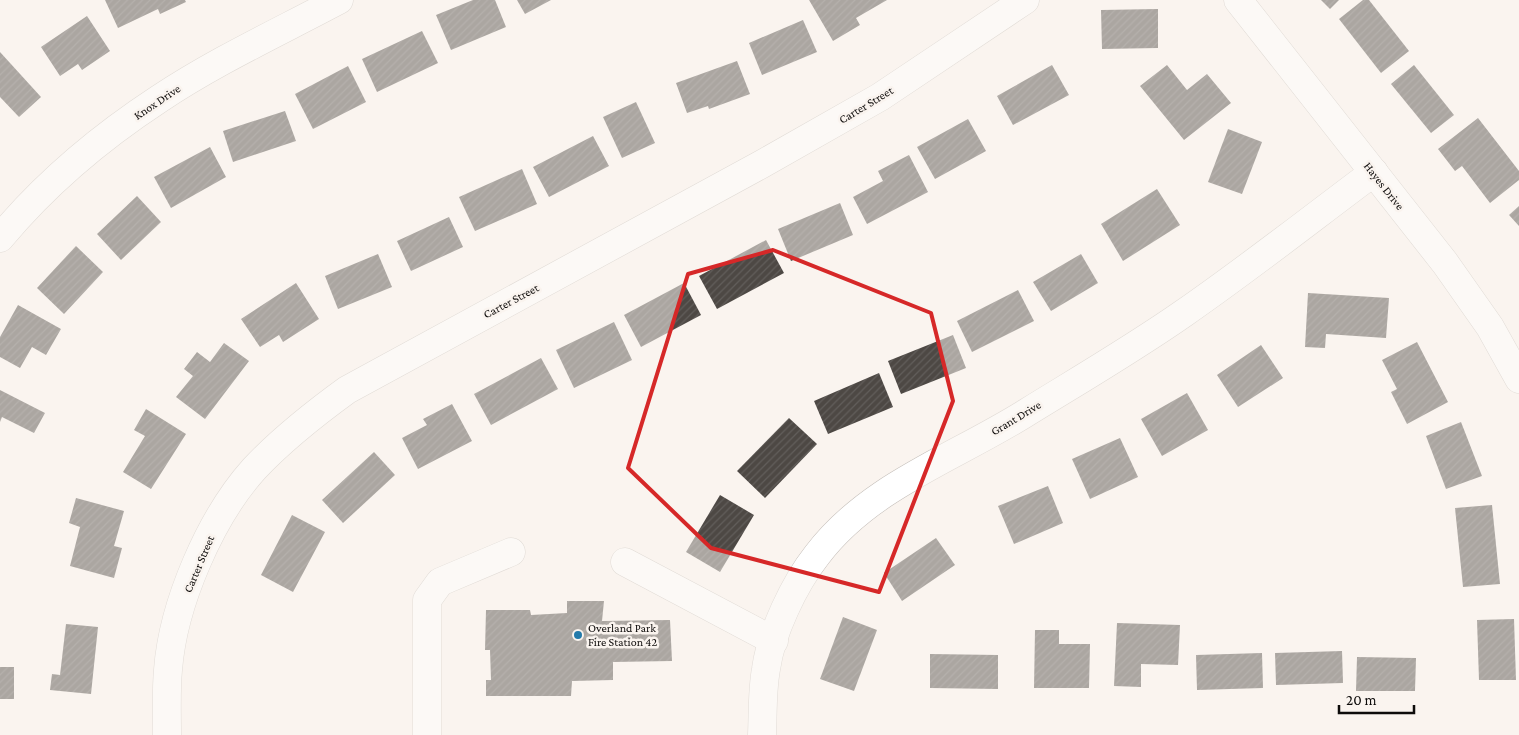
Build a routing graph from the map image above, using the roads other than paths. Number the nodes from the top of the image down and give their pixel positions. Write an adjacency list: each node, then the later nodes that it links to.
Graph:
1 (339, 0): 5 (street, Knox Drive)
2 (1025, 0): 10 (street, Carter Street)
3 (1238, 0): 4 (street, Hayes Drive)
4 (1374, 172): 6 (street, Hayes Drive); 9 (street, Grant Drive)
5 (0, 238)
6 (1519, 379)
7 (511, 552): 11 (street)
8 (625, 562): 9 (street)
9 (774, 641): 12 (street, Grant Drive)
10 (167, 735)
11 (427, 735)
12 (762, 735)

